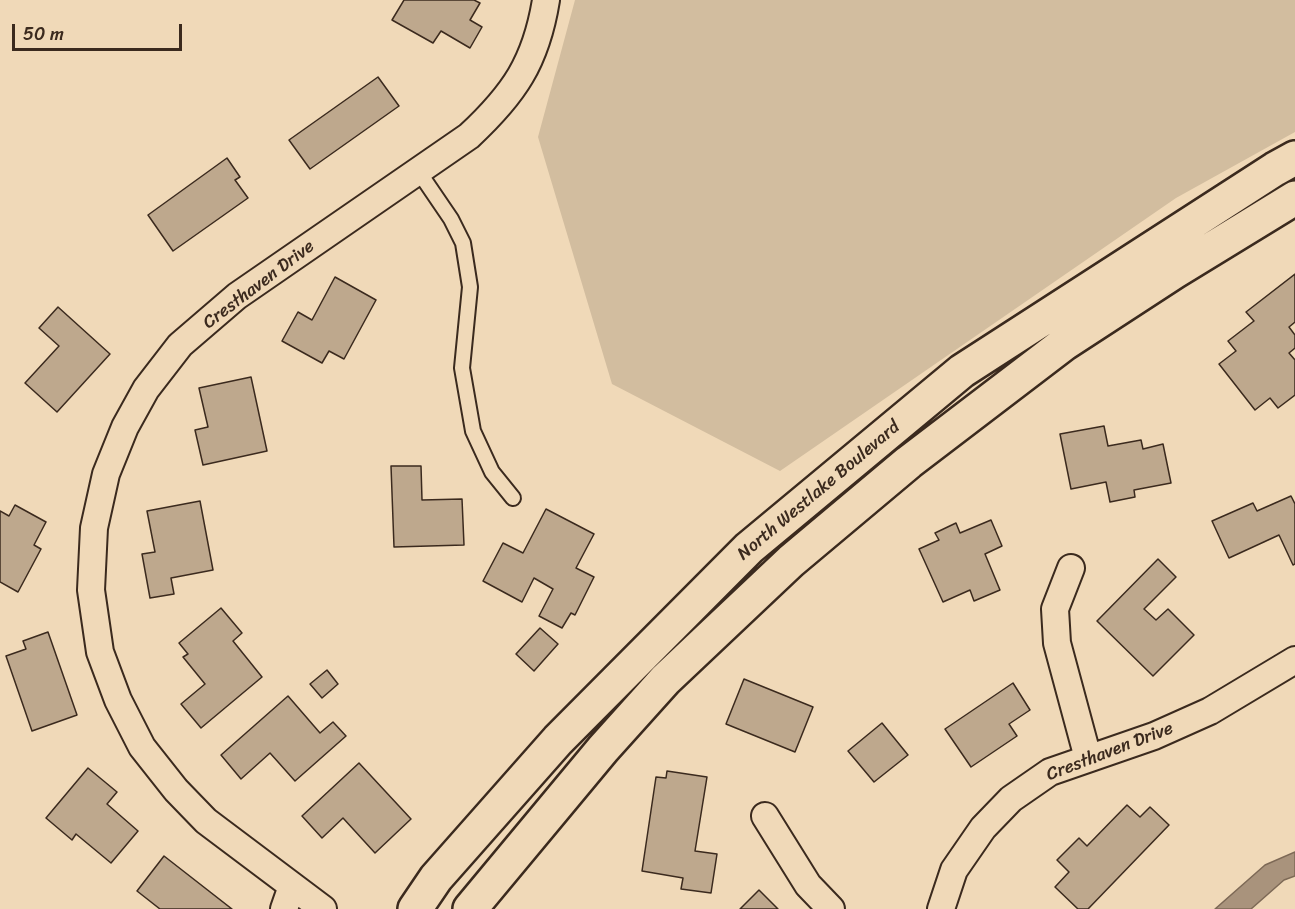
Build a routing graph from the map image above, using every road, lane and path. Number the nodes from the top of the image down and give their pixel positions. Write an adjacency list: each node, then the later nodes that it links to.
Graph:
1 (546, 0): 3 (street, Cresthaven Drive)
2 (1295, 158): 12 (main road, North Westlake Boulevard)
3 (419, 172): 5 (lane); 10 (street, Cresthaven Drive)
4 (1295, 198): 13 (main road, North Westlake Boulevard)
5 (513, 498)
6 (1071, 568): 8 (street)
7 (1295, 660): 8 (street, Cresthaven Drive)
8 (1088, 758): 15 (street, Cresthaven Drive)
9 (765, 816): 14 (street)
10 (288, 897): 11 (street, Cresthaven Drive)
11 (323, 909)
12 (415, 909)
13 (470, 909)
14 (831, 909)
15 (941, 909)

